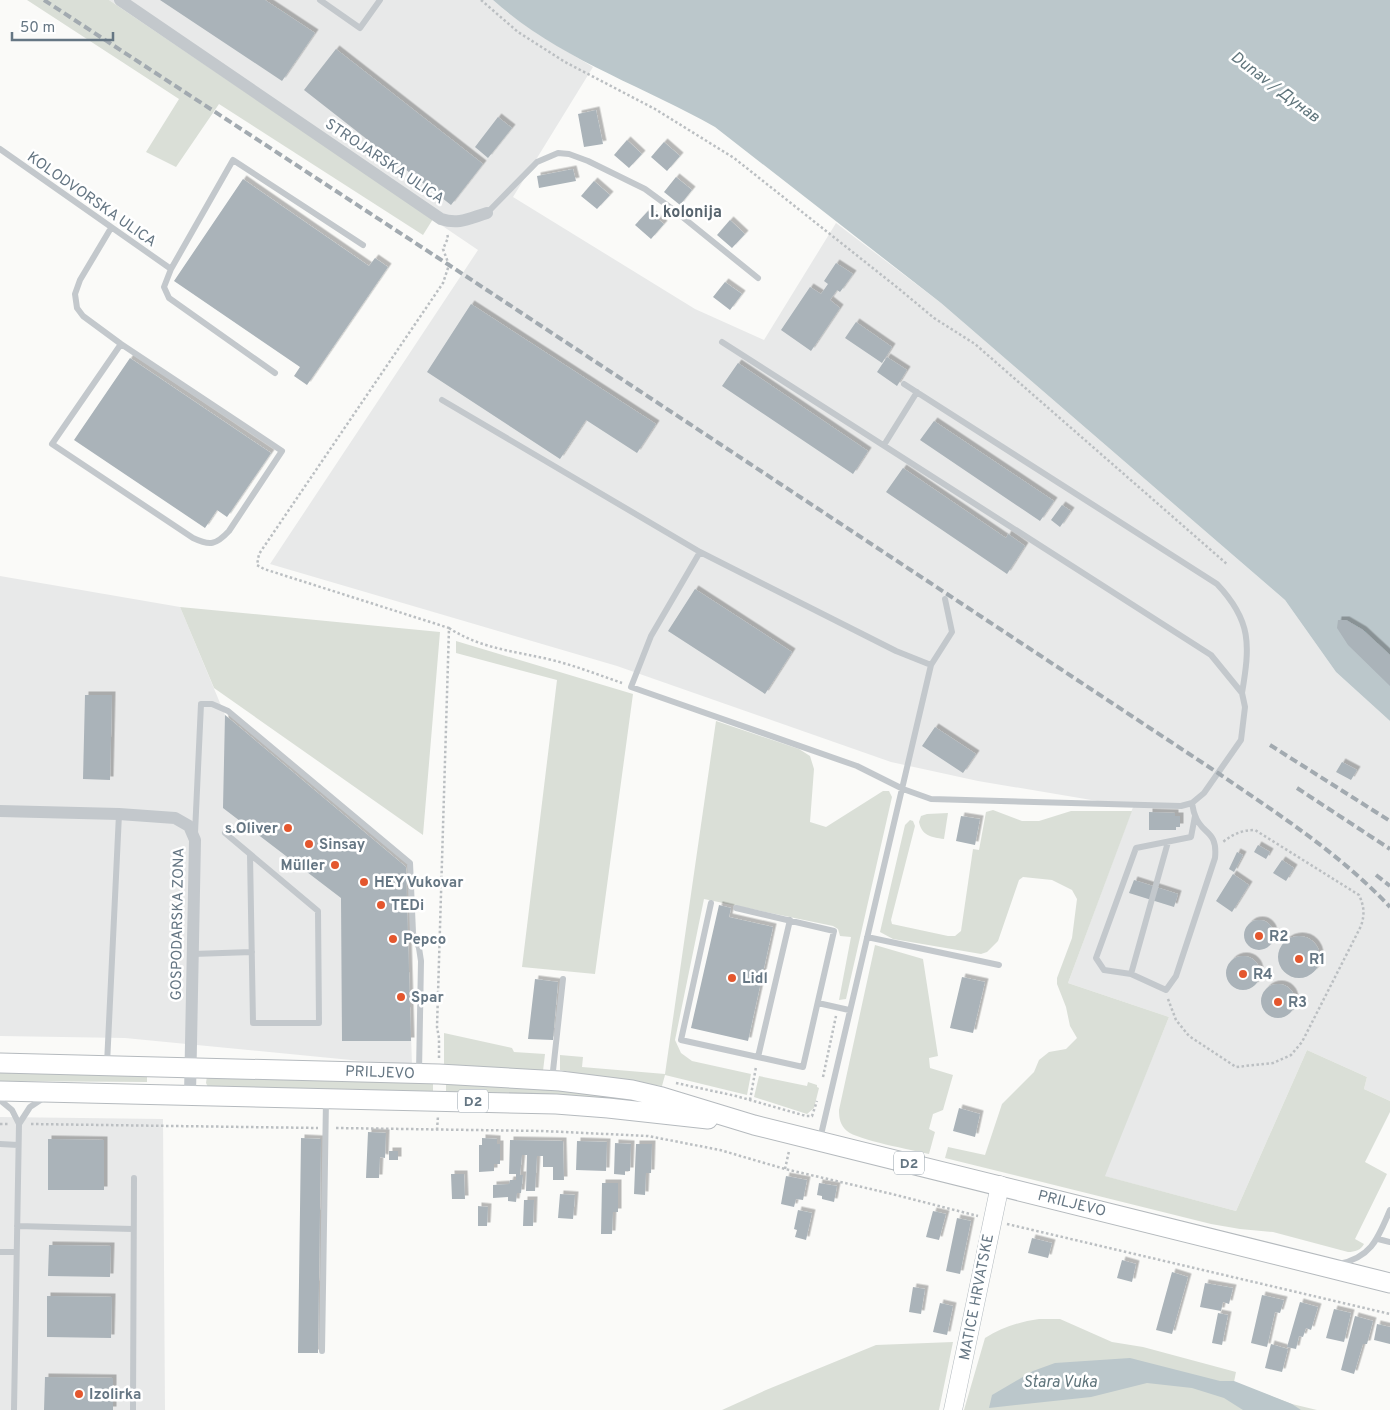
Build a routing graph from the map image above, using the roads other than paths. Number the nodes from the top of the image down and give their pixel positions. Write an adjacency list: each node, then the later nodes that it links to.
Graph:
1 (120, 0): 5 (street, STROJARSKA ULICA)
2 (320, 0): 3 (lane)
3 (380, 0)
4 (0, 149): 6 (lane, KOLODVORSKA ULICA)
5 (487, 213): 9 (lane, STROJARSKA ULICA)
6 (111, 228): 8 (lane, KOLODVORSKA ULICA); 11 (lane)
7 (363, 245): 8 (lane)
8 (171, 269): 12 (lane)
9 (758, 278)
10 (722, 342): 16 (lane)
11 (121, 344): 11 (lane)
12 (275, 372)
13 (904, 384): 14 (lane)
14 (917, 392): 16 (lane); 20 (lane)
15 (442, 400): 17 (lane)
16 (884, 445): 20 (lane)
17 (700, 552): 19 (lane); 21 (lane)
18 (945, 598): 19 (lane)
19 (931, 665): 21 (lane)
20 (1242, 693): 22 (lane)
21 (903, 790): 22 (lane); 33 (lane)
22 (1192, 803): 25 (lane)
23 (0, 811): 24 (street, GOSPODARSKA ZONA)
24 (119, 814): 27 (street, GOSPODARSKA ZONA); 43 (lane)
25 (1195, 816): 28 (lane); 37 (lane)
26 (225, 833): 29 (lane)
27 (195, 840): 35 (street, GOSPODARSKA ZONA); 45 (lane)
28 (1168, 842): 37 (lane); 37 (lane)
29 (250, 855): 34 (lane); 34 (lane)
30 (712, 903): 41 (lane)
31 (736, 908): 32 (lane)
32 (790, 920): 39 (lane); 41 (lane)
33 (867, 937): 36 (lane); 40 (lane)
34 (252, 952): 35 (lane)
35 (192, 954): 44 (street, GOSPODARSKA ZONA)
36 (999, 964)
37 (1131, 974)
38 (563, 979): 46 (lane)
39 (818, 1003): 40 (lane); 41 (lane)
40 (849, 1010): 54 (lane)
41 (758, 1057)
42 (0, 1062): 43 (main road, PRILJEVO / D2)
43 (107, 1065): 44 (main road, PRILJEVO / D2)
44 (190, 1067): 45 (main road, PRILJEVO / D2); 49 (street, GOSPODARSKA ZONA)
45 (419, 1073): 46 (main road, PRILJEVO / D2)
46 (552, 1080): 53 (main road, PRILJEVO / D2)
47 (0, 1091): 48 (main road, PRILJEVO / D2)
48 (59, 1092): 49 (main road, PRILJEVO / D2); 52 (lane)
49 (190, 1095): 50 (main road, PRILJEVO / D2)
50 (326, 1098): 53 (main road, PRILJEVO / D2); 68 (lane)
51 (0, 1100): 52 (lane)
52 (18, 1124): 56 (lane)
53 (754, 1124): 54 (main road, PRILJEVO / D2)
54 (820, 1140): 58 (main road, PRILJEVO / D2)
55 (0, 1144): 56 (lane)
56 (18, 1145): 60 (lane)
57 (134, 1178): 61 (lane)
58 (1000, 1185): 66 (main road, PRILJEVO / D2); 71 (main road, MATICE HRVATSKE)
59 (1390, 1210): 62 (lane)
60 (17, 1226): 61 (lane); 65 (lane)
61 (133, 1229): 70 (lane)
62 (1378, 1239): 63 (lane); 66 (lane)
63 (1390, 1242)
64 (0, 1252): 65 (lane)
65 (16, 1252): 69 (lane)
66 (1325, 1266): 67 (main road, PRILJEVO / D2)
67 (1390, 1283)
68 (322, 1351)
69 (14, 1410)
70 (133, 1410)
71 (953, 1410)

